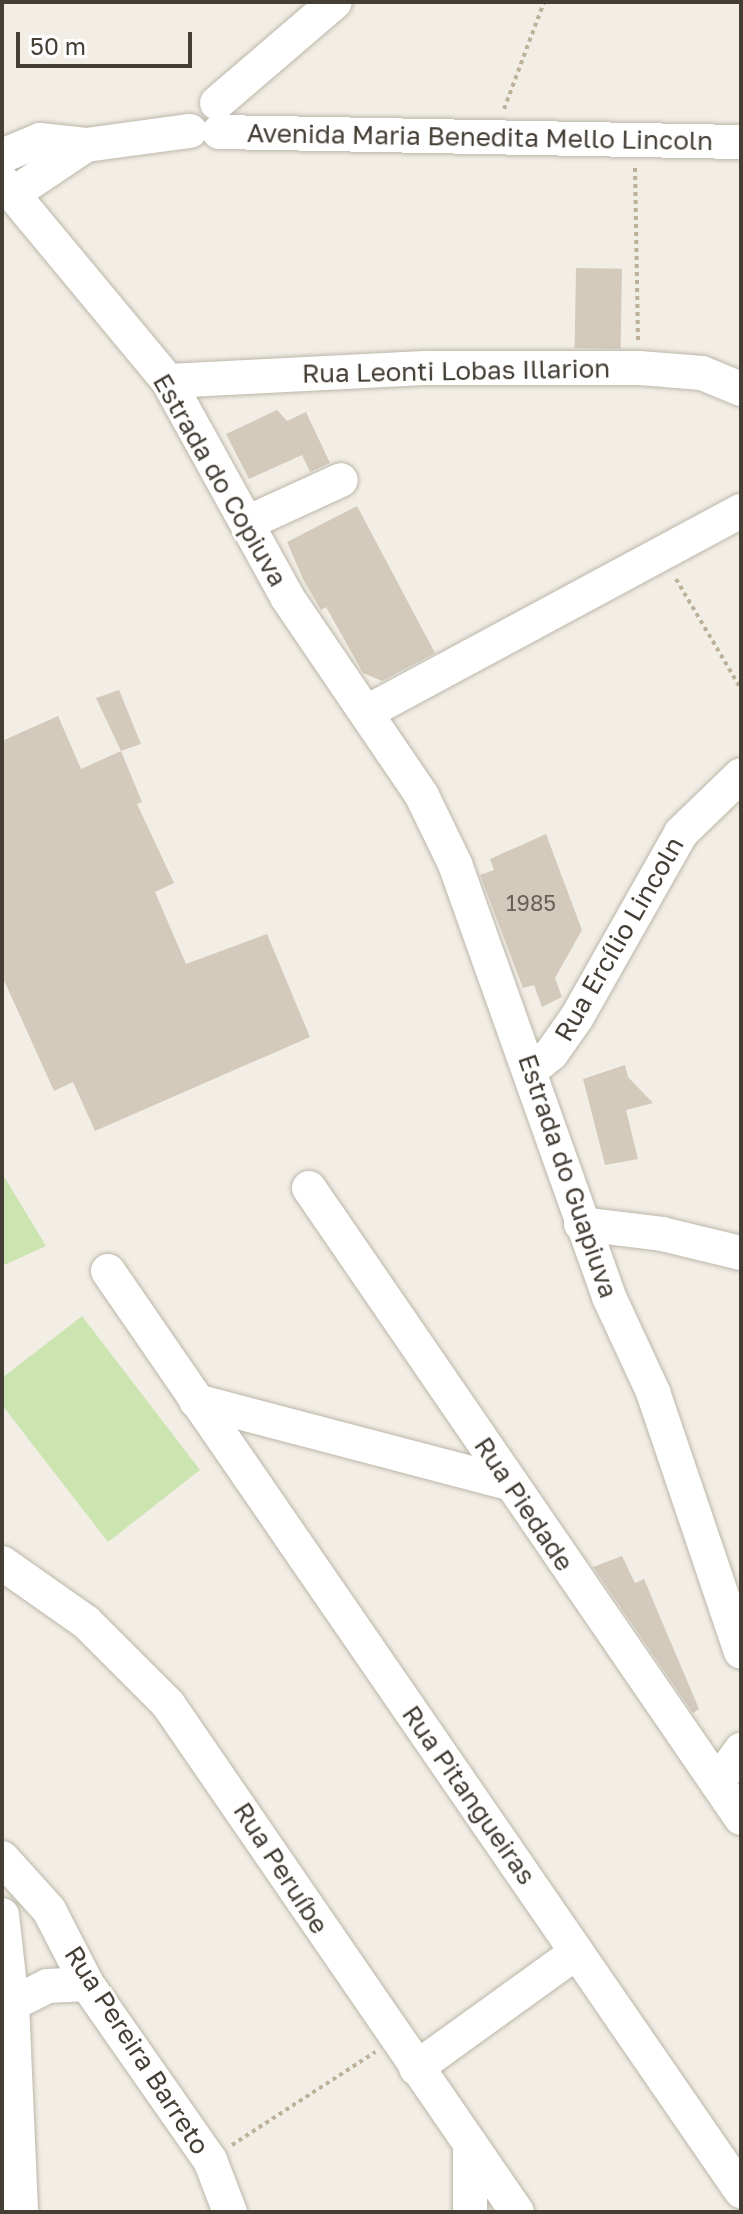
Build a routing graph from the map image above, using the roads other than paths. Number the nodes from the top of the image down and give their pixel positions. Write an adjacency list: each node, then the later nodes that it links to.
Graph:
1 (335, 2): 2 (street)
2 (209, 122): 3 (street, Avenida Maria Benedita Mello Lincoln); 4 (street, Avenida Maria Benedita Mello Lincoln)
3 (741, 142)
4 (86, 145): 5 (street); 6 (street)
5 (2, 156)
6 (7, 187): 7 (street, Estrada do Copiuva)
7 (168, 381): 8 (street, Rua Leonti Lobas Illarion); 11 (street, Estrada do Copiuva)
8 (741, 389)
9 (341, 480): 11 (street)
10 (741, 511): 12 (street)
11 (247, 523): 12 (street, Estrada do Copiuva)
12 (369, 711): 14 (street, Estrada do Guapiuva)
13 (741, 775): 14 (street, Rua Ercílio Lincoln)
14 (531, 1070): 16 (street, Estrada do Guapiuva)
15 (309, 1188): 20 (street, Rua Piedade)
16 (581, 1224): 17 (street); 22 (street, Estrada do Guapiuva)
17 (741, 1253)
18 (108, 1271): 19 (street, Rua Pitangueiras)
19 (196, 1401): 20 (street); 29 (street, Rua Pitangueiras)
20 (509, 1483): 24 (street, Rua Piedade)
21 (2, 1563): 32 (street, Rua Peruíbe)
22 (741, 1652)
23 (741, 1750): 24 (street)
24 (717, 1783): 25 (street, Rua Piedade)
25 (741, 1818)
26 (2, 1858): 27 (street, Rua Pereira Barreto)
27 (49, 1910): 28 (street); 30 (street, Rua Pereira Barreto)
28 (3, 1920): 31 (street)
29 (577, 1952): 32 (street); 34 (street, Rua Pitangueiras)
30 (87, 1984): 31 (street); 36 (street, Rua Pereira Barreto)
31 (12, 2004): 35 (street)
32 (416, 2068): 33 (street, Rua Peruíbe)
33 (470, 2144): 37 (street); 38 (street, Rua Peruíbe)
34 (741, 2191)
35 (21, 2212)
36 (230, 2212)
37 (470, 2212)
38 (517, 2212)

